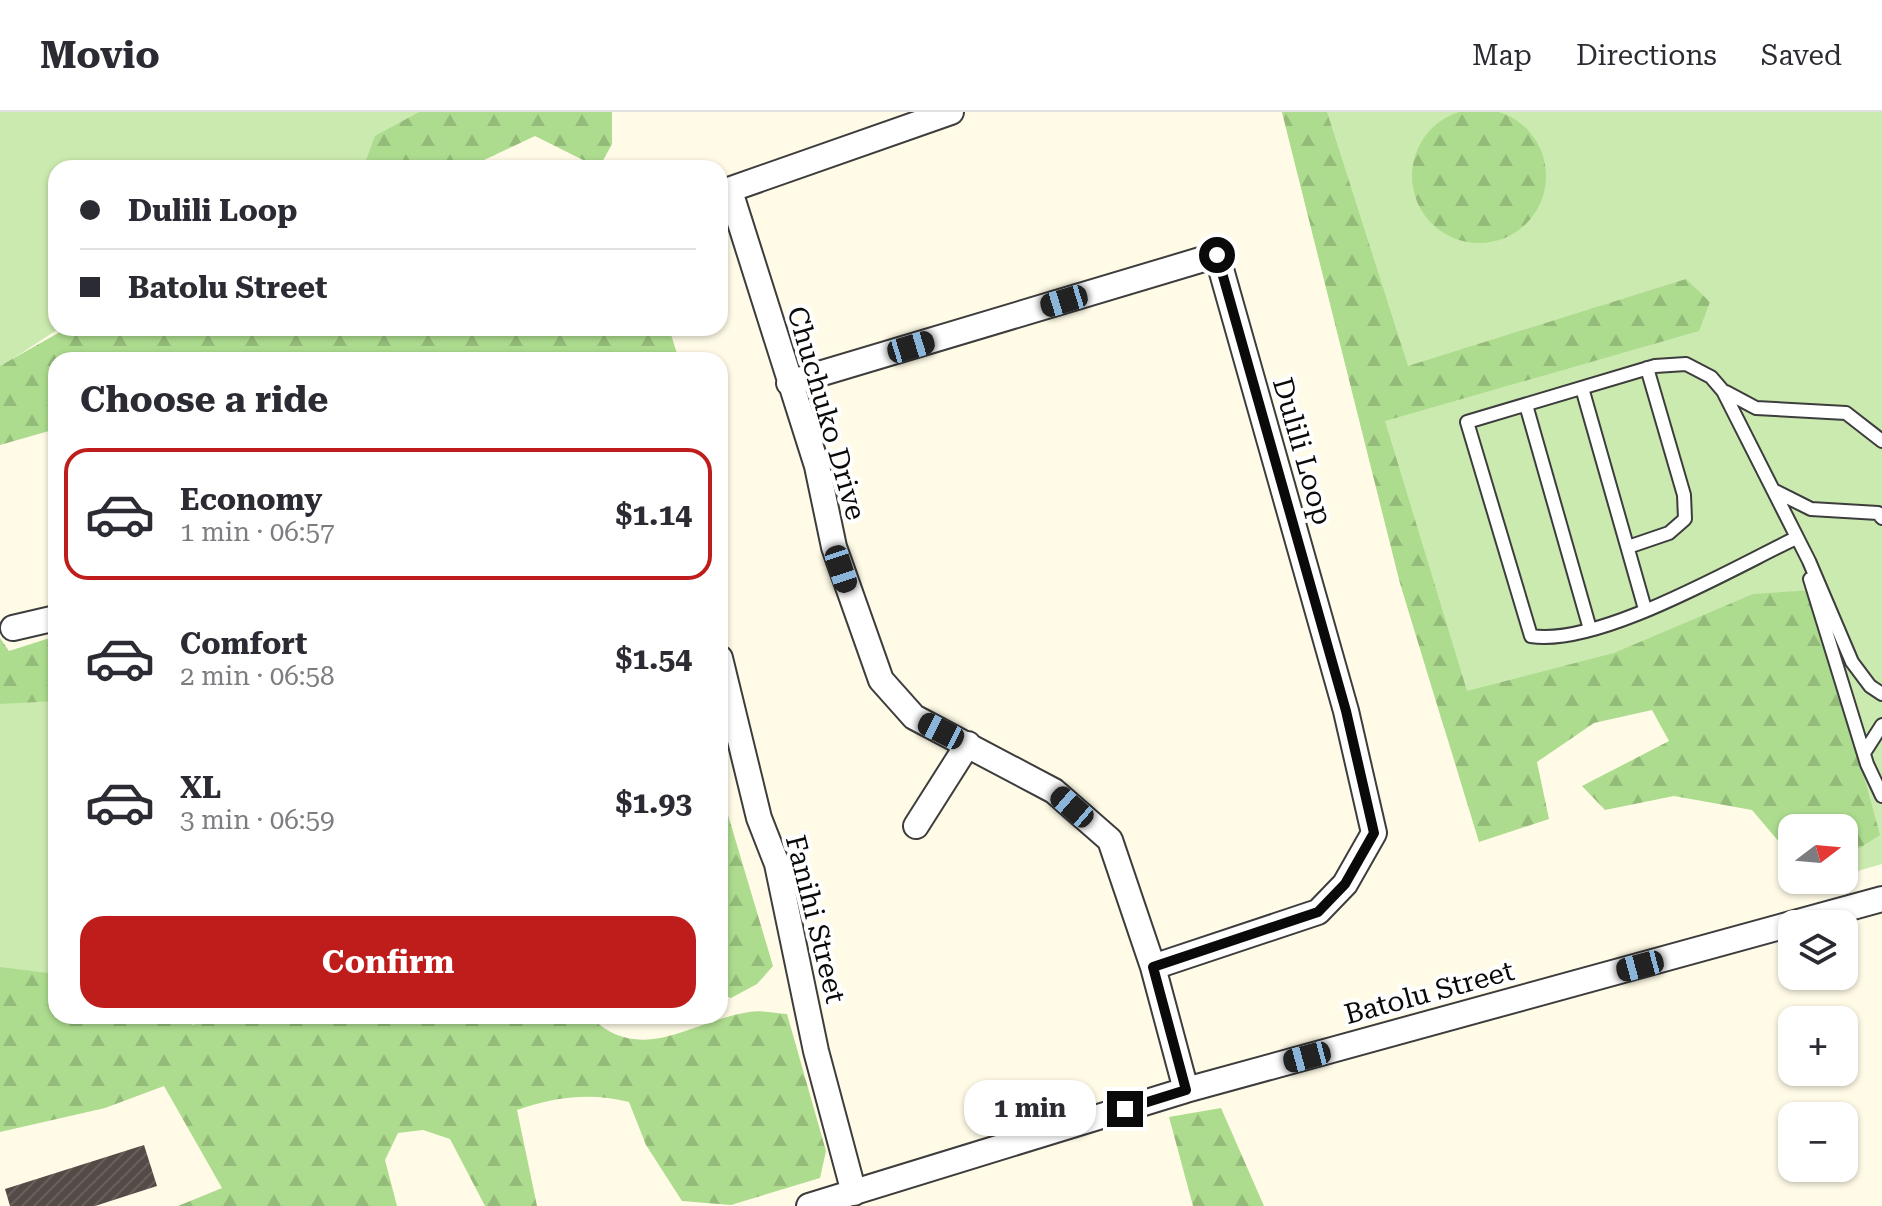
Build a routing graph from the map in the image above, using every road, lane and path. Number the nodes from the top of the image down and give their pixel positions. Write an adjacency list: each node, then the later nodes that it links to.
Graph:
1 (951, 112): 2 (street)
2 (728, 191)
3 (728, 201): 5 (street, Chuchuko Drive)
4 (1647, 368): 6 (lane); 7 (lane); 13 (lane)
5 (789, 383): 21 (street, Chuchuko Drive); 26 (street, Dulili Loop)
6 (1582, 388): 8 (lane); 13 (lane)
7 (1723, 391): 9 (lane); 10 (lane)
8 (1526, 405): 17 (lane); 17 (lane)
9 (1882, 441)
10 (1773, 490): 11 (lane); 12 (lane)
11 (1882, 518)
12 (1794, 532): 14 (lane); 19 (lane); 22 (lane)
13 (1628, 547): 14 (lane)
14 (1645, 609): 17 (lane)
15 (48, 620): 16 (street)
16 (13, 628)
17 (1590, 629)
18 (728, 691): 28 (street, Fanihi Street)
19 (1882, 694)
20 (1882, 725): 22 (lane)
21 (968, 744): 24 (street); 26 (street, Chuchuko Drive)
22 (1864, 753): 23 (lane)
23 (1882, 796)
24 (916, 826)
25 (1882, 899): 27 (street, Batolu Street)
26 (1153, 967): 27 (street, Chuchuko Drive)
27 (1186, 1090): 28 (street, Batolu Street)
28 (854, 1193): 29 (street, Batolu Street)
29 (809, 1206)

